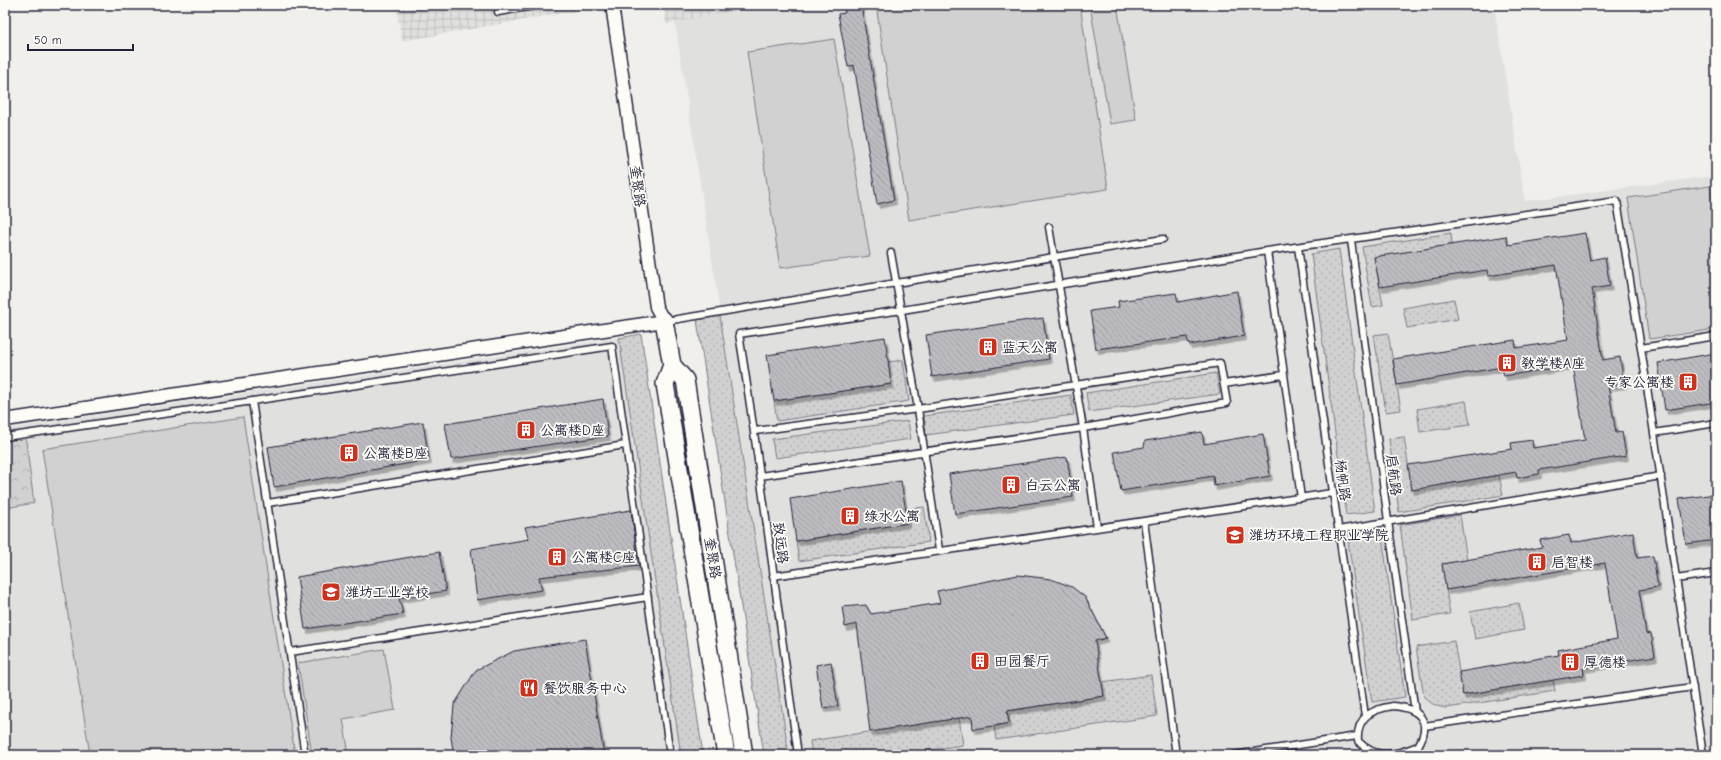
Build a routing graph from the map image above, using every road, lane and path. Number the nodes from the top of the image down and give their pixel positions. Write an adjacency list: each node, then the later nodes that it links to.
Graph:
1 (539, 5): 3 (lane)
2 (612, 5): 14 (street, 奎聚路)
3 (498, 12)
4 (1049, 227): 10 (lane)
5 (1163, 239): 10 (lane)
6 (1351, 240): 7 (lane); 16 (lane); 37 (lane, 启航路)
7 (1298, 247): 8 (lane); 33 (lane, 杨帆路)
8 (1267, 252): 12 (lane); 18 (lane)
9 (891, 253): 11 (lane)
10 (1054, 258): 11 (lane); 12 (lane)
11 (897, 284): 13 (lane); 14 (lane)
12 (1058, 286): 13 (lane); 20 (lane)
13 (902, 310): 22 (lane); 26 (lane, 致远路)
14 (664, 321): 17 (street, 奎聚路); 23 (street)
15 (1716, 336): 16 (lane)
16 (1641, 348): 27 (lane)
17 (672, 365): 55 (street, 奎聚路); 56 (street, 奎聚路)
18 (1283, 375): 19 (lane); 34 (lane)
19 (1224, 384): 20 (lane); 25 (lane)
20 (1076, 385): 22 (lane); 25 (lane)
21 (252, 401): 28 (lane); 29 (lane); 35 (lane)
22 (918, 410): 26 (lane); 30 (lane)
23 (5, 420)
24 (1716, 423): 27 (lane)
25 (1083, 428): 30 (lane); 38 (lane)
26 (755, 432): 31 (lane, 致远路)
27 (1654, 433): 32 (lane)
28 (5, 437)
29 (625, 445): 35 (lane); 44 (lane)
30 (924, 451): 31 (lane); 40 (lane)
31 (760, 476): 42 (lane, 致远路)
32 (1661, 476): 37 (lane); 43 (lane)
33 (1332, 493): 34 (lane); 39 (lane, 杨帆路)
34 (1301, 498): 36 (lane)
35 (268, 503): 45 (lane)
36 (1144, 522): 38 (lane); 58 (lane)
37 (1388, 522): 39 (lane); 47 (lane, 启航路)
38 (1096, 528): 40 (lane)
39 (1338, 530): 48 (lane, 杨帆路)
40 (939, 550): 42 (lane)
41 (1716, 572): 43 (lane)
42 (773, 576): 57 (lane, 致远路)
43 (1676, 579): 46 (lane)
44 (648, 597): 45 (lane); 54 (lane)
45 (290, 652): 53 (lane)
46 (1693, 687): 49 (lane); 61 (lane)
47 (1416, 712): 48 (lane); 49 (lane)
48 (1365, 716): 50 (lane)
49 (1424, 726): 51 (lane)
50 (1357, 736): 52 (lane); 59 (lane)
51 (1418, 746): 52 (lane); 60 (lane)
52 (1369, 753)
53 (305, 755)
54 (670, 755)
55 (726, 755)
56 (744, 755)
57 (798, 755)
58 (1176, 755)
59 (1234, 755)
60 (1420, 755)
61 (1703, 755)

